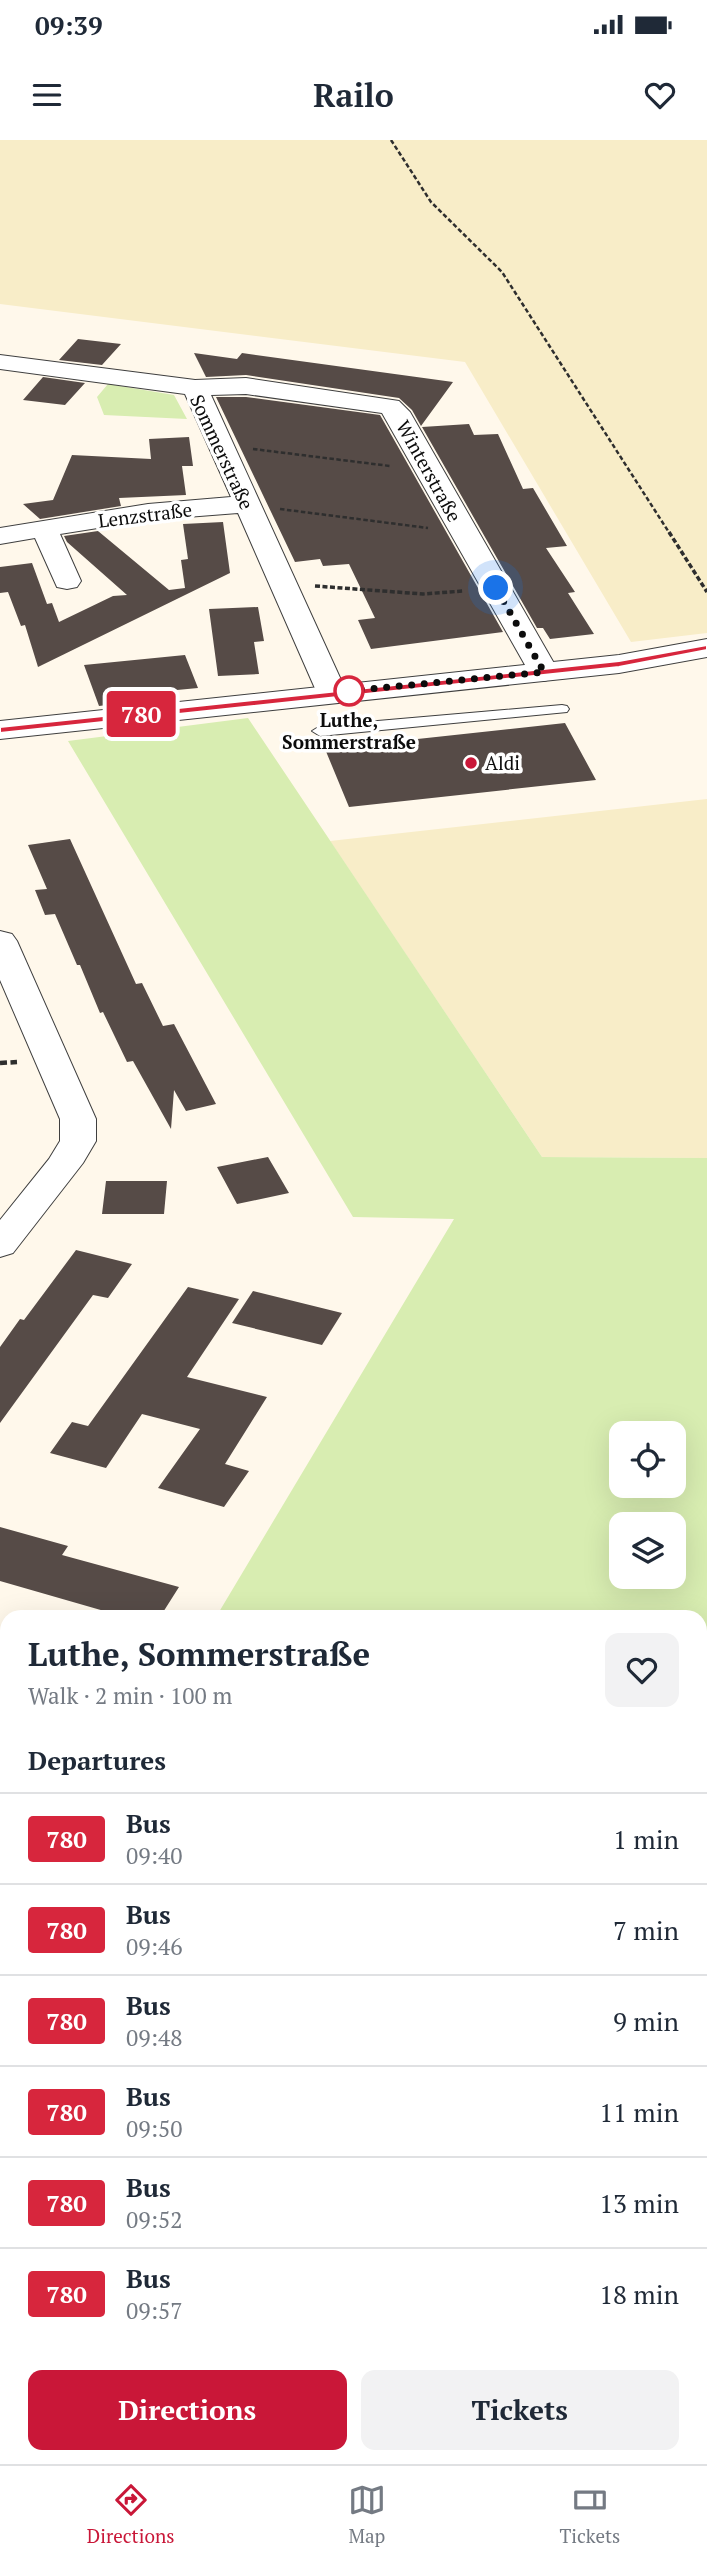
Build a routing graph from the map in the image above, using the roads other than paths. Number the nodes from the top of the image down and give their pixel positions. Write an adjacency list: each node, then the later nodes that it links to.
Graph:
1 (0, 362): 2 (street, Sommerstraße)
2 (195, 388): 3 (street, Sommerstraße); 8 (street, Winterstraße)
3 (246, 504): 4 (street, Lenzstraße); 9 (street, Sommerstraße)
4 (45, 530): 5 (street, Lenzstraße); 6 (street)
5 (0, 536)
6 (67, 581)
7 (707, 648): 8 (street)
8 (544, 672): 9 (street)
9 (332, 693): 11 (street)
10 (562, 709): 12 (lane)
11 (0, 730)
12 (320, 732)
13 (0, 941): 14 (street)
14 (0, 1245)

